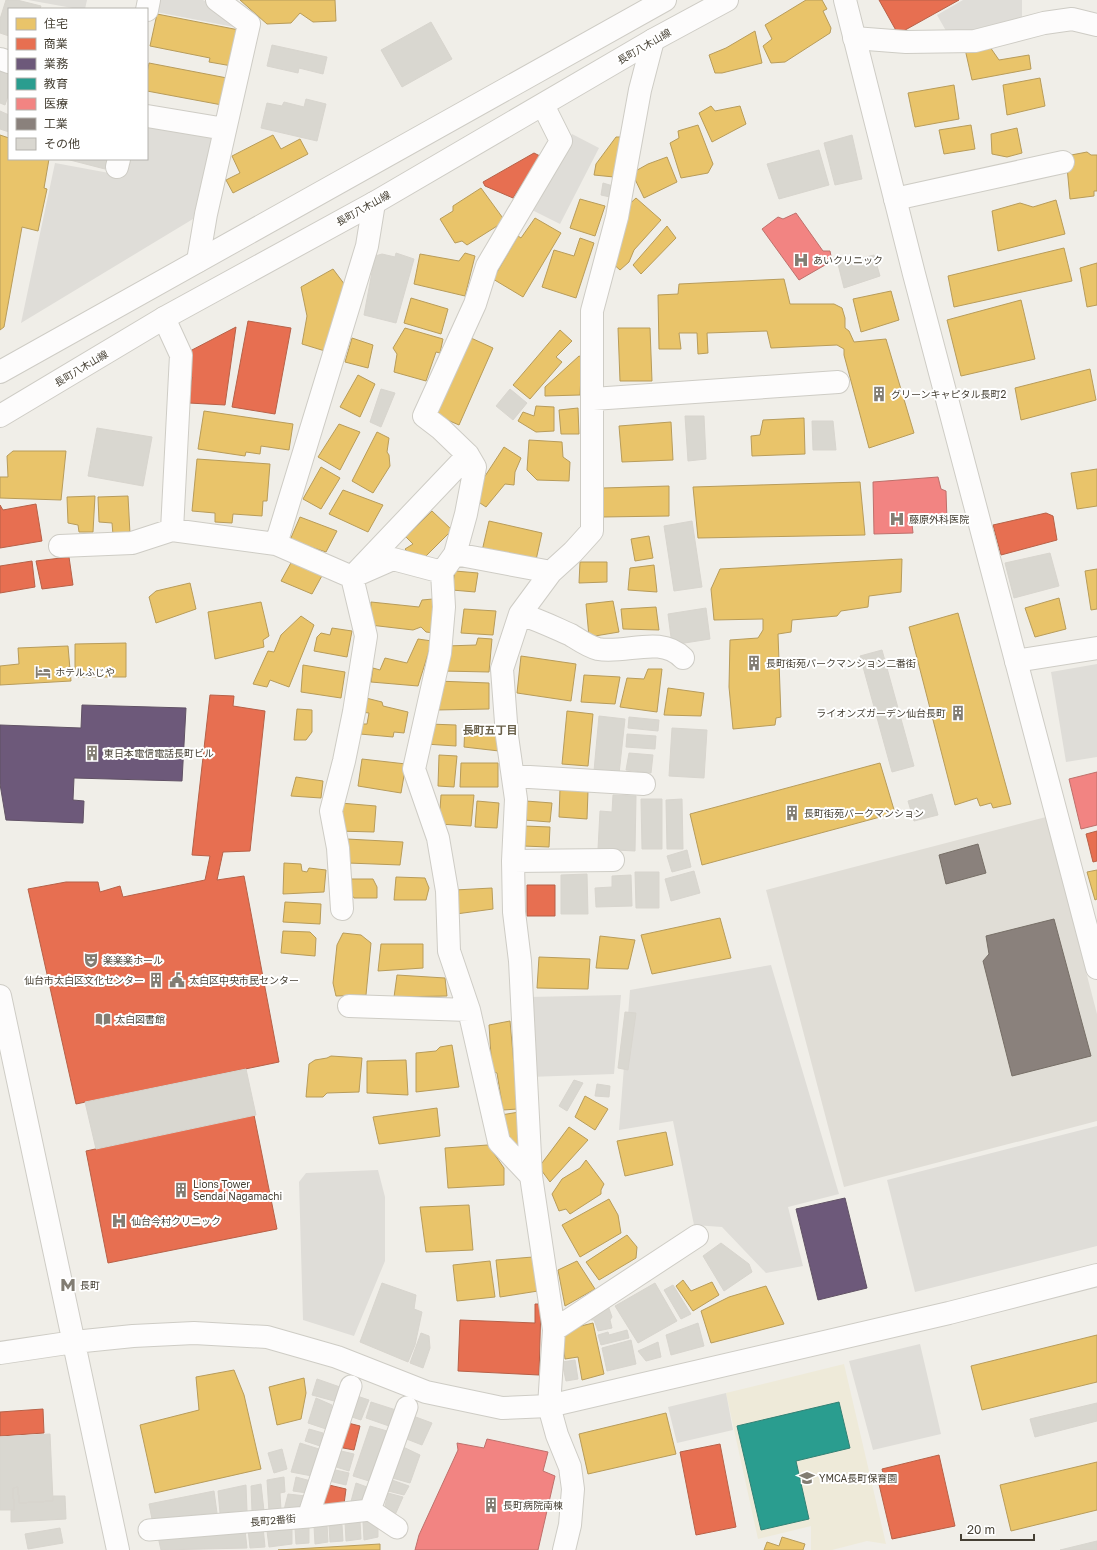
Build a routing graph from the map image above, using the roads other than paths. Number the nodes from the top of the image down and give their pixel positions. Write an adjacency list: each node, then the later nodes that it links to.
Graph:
1 (217, 0): 10 (street)
2 (664, 0): 14 (street)
3 (727, 0): 7 (street, 長町八木山線)
4 (845, 0): 6 (street)
5 (1097, 25): 6 (street)
6 (854, 38): 12 (street)
7 (653, 40): 8 (street, 長町八木山線); 18 (street)
8 (543, 105): 13 (street, 長町八木山線); 20 (street)
9 (148, 116): 10 (street)
10 (225, 130): 14 (street)
11 (1063, 162): 12 (street)
12 (895, 199): 31 (street)
13 (374, 203): 15 (street, 長町八木山線); 22 (street)
14 (198, 261): 16 (street)
15 (164, 318): 19 (street, 長町八木山線); 21 (street)
16 (0, 372)
17 (838, 382): 18 (street)
18 (592, 399): 26 (street)
19 (0, 416)
20 (468, 455): 24 (street); 27 (street)
21 (172, 530): 22 (street); 23 (street)
22 (276, 544): 27 (street)
23 (60, 546)
24 (455, 554): 25 (street); 26 (street)
25 (442, 572): 27 (street); 40 (street)
26 (551, 572): 28 (street)
27 (352, 577): 36 (street)
28 (520, 614): 30 (street); 32 (street)
29 (1097, 648): 31 (street)
30 (683, 658)
31 (1016, 661): 37 (street)
32 (513, 776): 33 (street); 35 (street)
33 (644, 784)
34 (613, 860): 35 (street)
35 (513, 861): 41 (street)
36 (342, 909)
37 (1097, 968)
38 (0, 996): 45 (street)
39 (350, 1006): 40 (street)
40 (469, 1010): 41 (street)
41 (531, 1176): 44 (street)
42 (697, 1236): 44 (street)
43 (1097, 1276): 48 (street)
44 (554, 1330): 48 (street)
45 (74, 1342): 46 (street); 48 (street); 54 (street)
46 (1, 1353)
47 (351, 1386): 51 (street, 長町2番街)
48 (549, 1406): 55 (street)
49 (407, 1407): 50 (street)
50 (370, 1510): 51 (street); 52 (street)
51 (308, 1517): 53 (street, 長町2番街)
52 (397, 1528)
53 (149, 1530)
54 (118, 1550)
55 (564, 1550)

